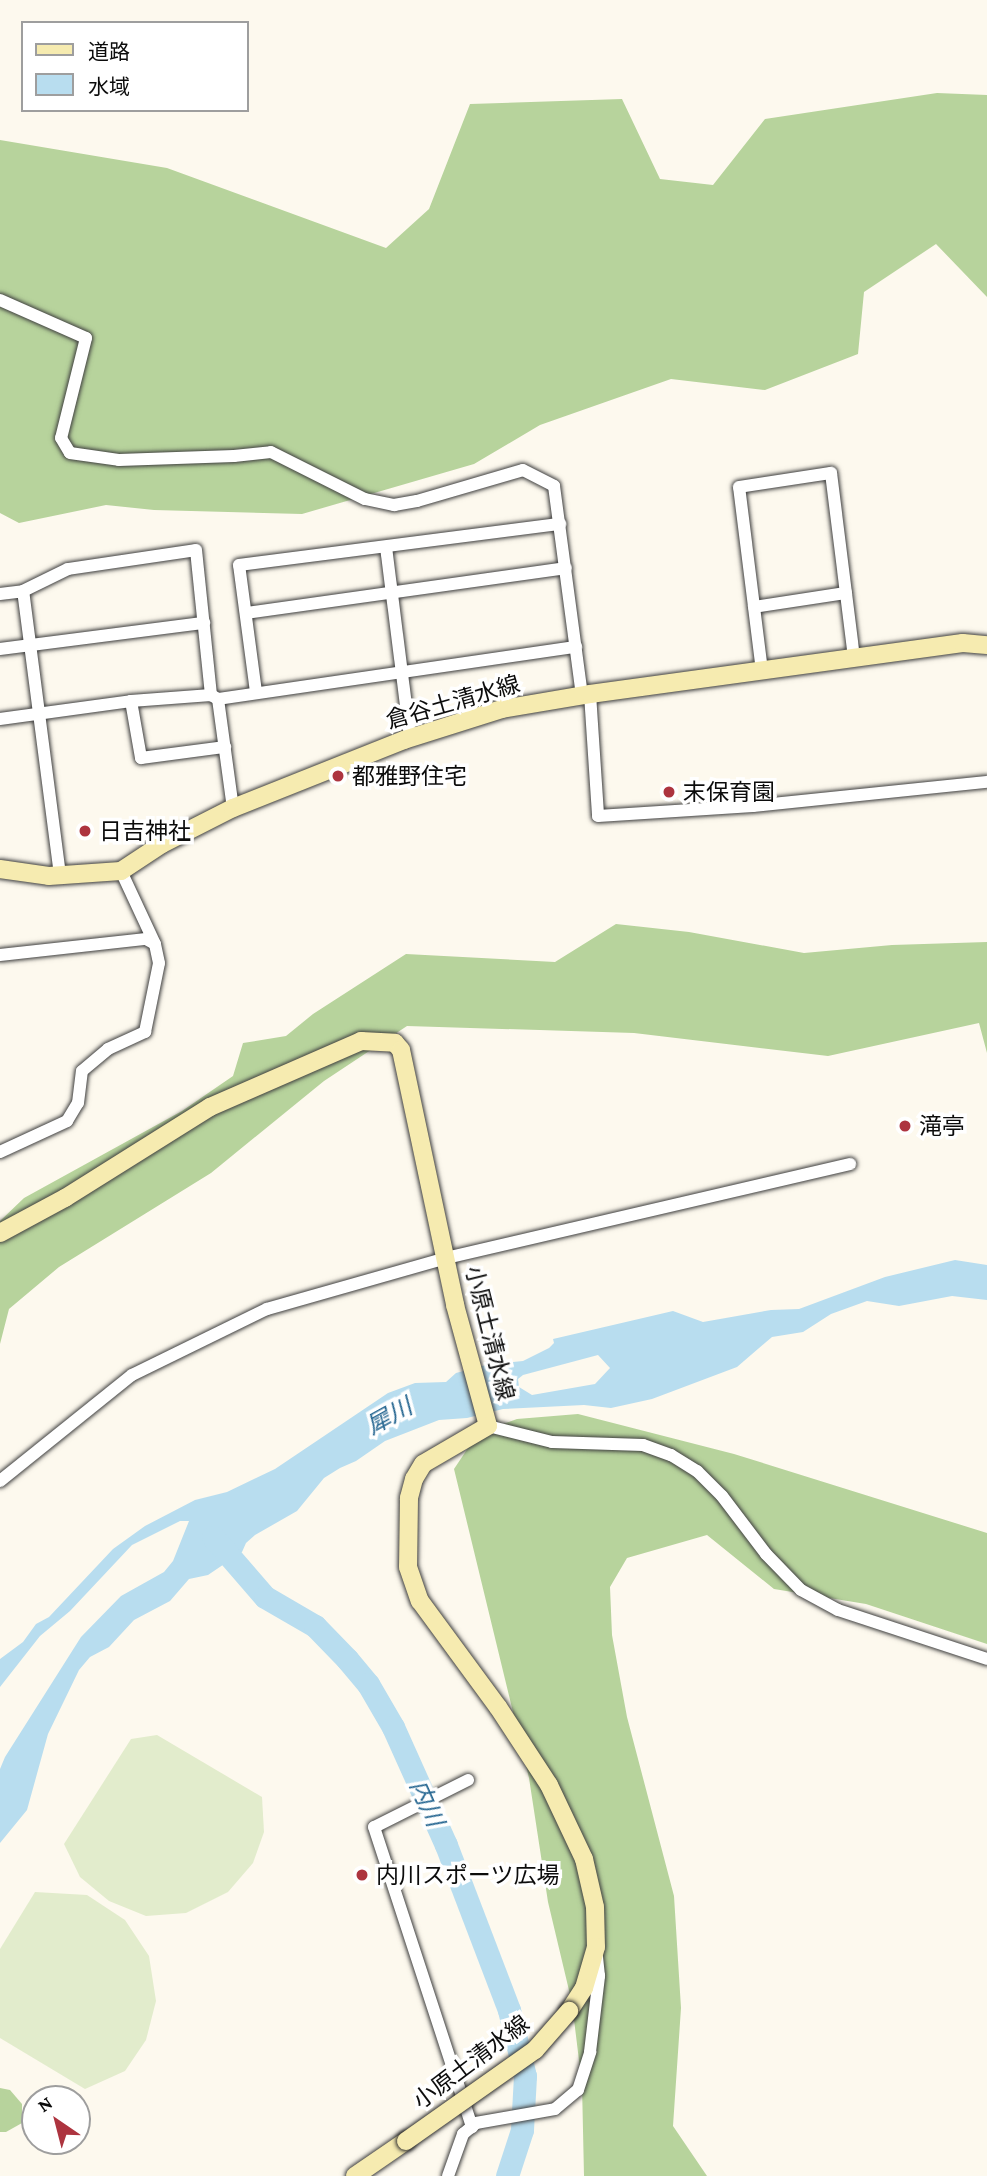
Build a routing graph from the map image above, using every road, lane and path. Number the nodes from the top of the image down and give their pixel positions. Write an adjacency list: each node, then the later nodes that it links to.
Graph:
1 (0, 300): 2 (street)
2 (560, 524): 3 (street); 4 (street)
3 (386, 547): 6 (street); 10 (street)
4 (566, 568): 6 (street); 14 (street)
5 (23, 591): 8 (street); 11 (street); 12 (street)
6 (392, 592): 10 (street); 17 (street)
7 (846, 593): 9 (street); 9 (street); 16 (street)
8 (0, 594)
9 (754, 607): 18 (street)
10 (246, 612): 19 (street)
11 (204, 623): 12 (street); 21 (street)
12 (29, 645): 15 (street); 23 (street)
13 (987, 645): 16 (main road, 倉谷土清水線)
14 (576, 646): 17 (street); 20 (street)
15 (0, 649)
16 (854, 658): 18 (main road, 倉谷土清水線)
17 (402, 671): 19 (street); 25 (street)
18 (762, 671): 20 (main road, 倉谷土清水線)
19 (256, 692): 21 (street)
20 (586, 694): 25 (main road, 倉谷土清水線); 27 (street)
21 (214, 697): 22 (street); 26 (street)
22 (131, 701): 23 (street); 26 (street)
23 (38, 713): 24 (street); 31 (street)
24 (0, 719)
25 (410, 738): 28 (main road, 倉谷土清水線)
26 (225, 747): 28 (street)
27 (987, 782)
28 (233, 808): 30 (main road, 倉谷土清水線)
29 (0, 869): 31 (main road, 倉谷土清水線)
30 (121, 871): 31 (main road, 倉谷土清水線); 32 (street)
31 (61, 875)
32 (155, 944): 33 (street); 34 (street)
33 (0, 955)
34 (0, 1152)
35 (850, 1164): 37 (street)
36 (0, 1233): 37 (main road, 小原土清水線)
37 (446, 1258): 38 (main road, 小原土清水線); 39 (street)
38 (487, 1423): 40 (street); 42 (main road, 小原土清水線)
39 (0, 1481)
40 (987, 1659)
41 (468, 1780): 43 (street)
42 (596, 1947): 43 (street); 44 (main road, 小原土清水線, bridge)
43 (478, 2124): 45 (street)
44 (355, 2176)
45 (449, 2176)

